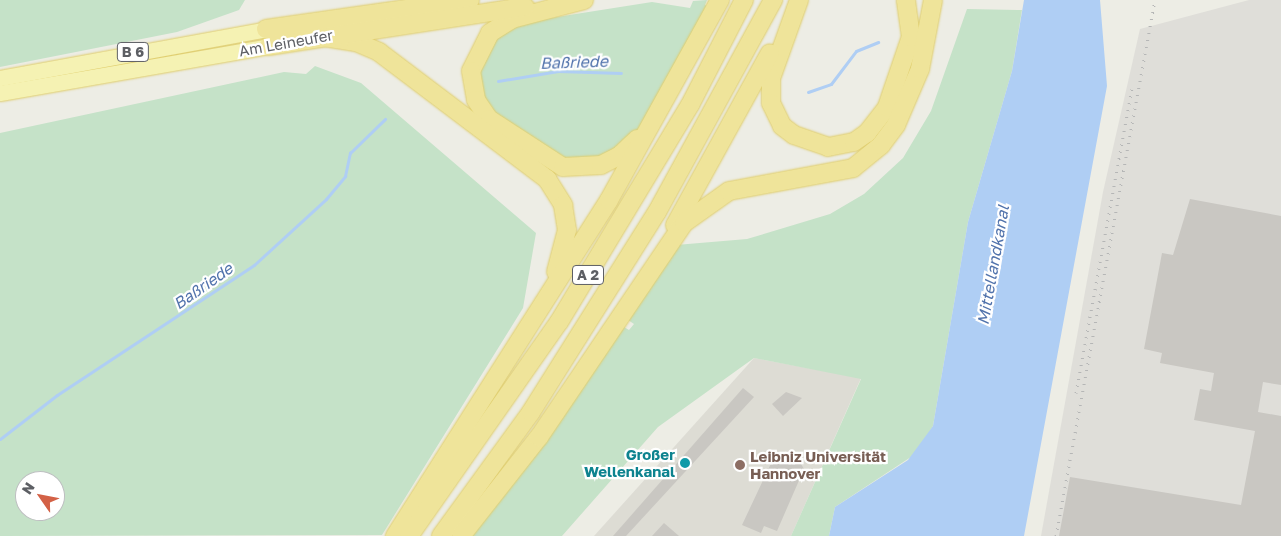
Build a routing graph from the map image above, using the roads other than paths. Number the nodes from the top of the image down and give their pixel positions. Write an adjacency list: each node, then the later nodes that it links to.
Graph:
1 (470, 0): 11 (highway, Am Leineufer / B 6)
2 (573, 0): 10 (highway, Am Leineufer / B 6)
3 (584, 0): 12 (highway)
4 (720, 0): 12 (highway)
5 (744, 0): 18 (highway, A 2)
6 (773, 0): 19 (highway, A 2)
7 (798, 0): 8 (highway); 15 (highway)
8 (906, 0)
9 (933, 0): 15 (highway)
10 (324, 37): 11 (highway, Am Leineufer / B 6); 16 (highway)
11 (267, 38): 13 (main road, Am Leineufer / B 6); 14 (main road, Am Leineufer / B 6)
12 (681, 75): 16 (highway)
13 (0, 78)
14 (0, 93)
15 (637, 290): 20 (highway)
16 (531, 324): 17 (highway)
17 (395, 536)
18 (409, 536)
19 (441, 536)
20 (461, 536)

